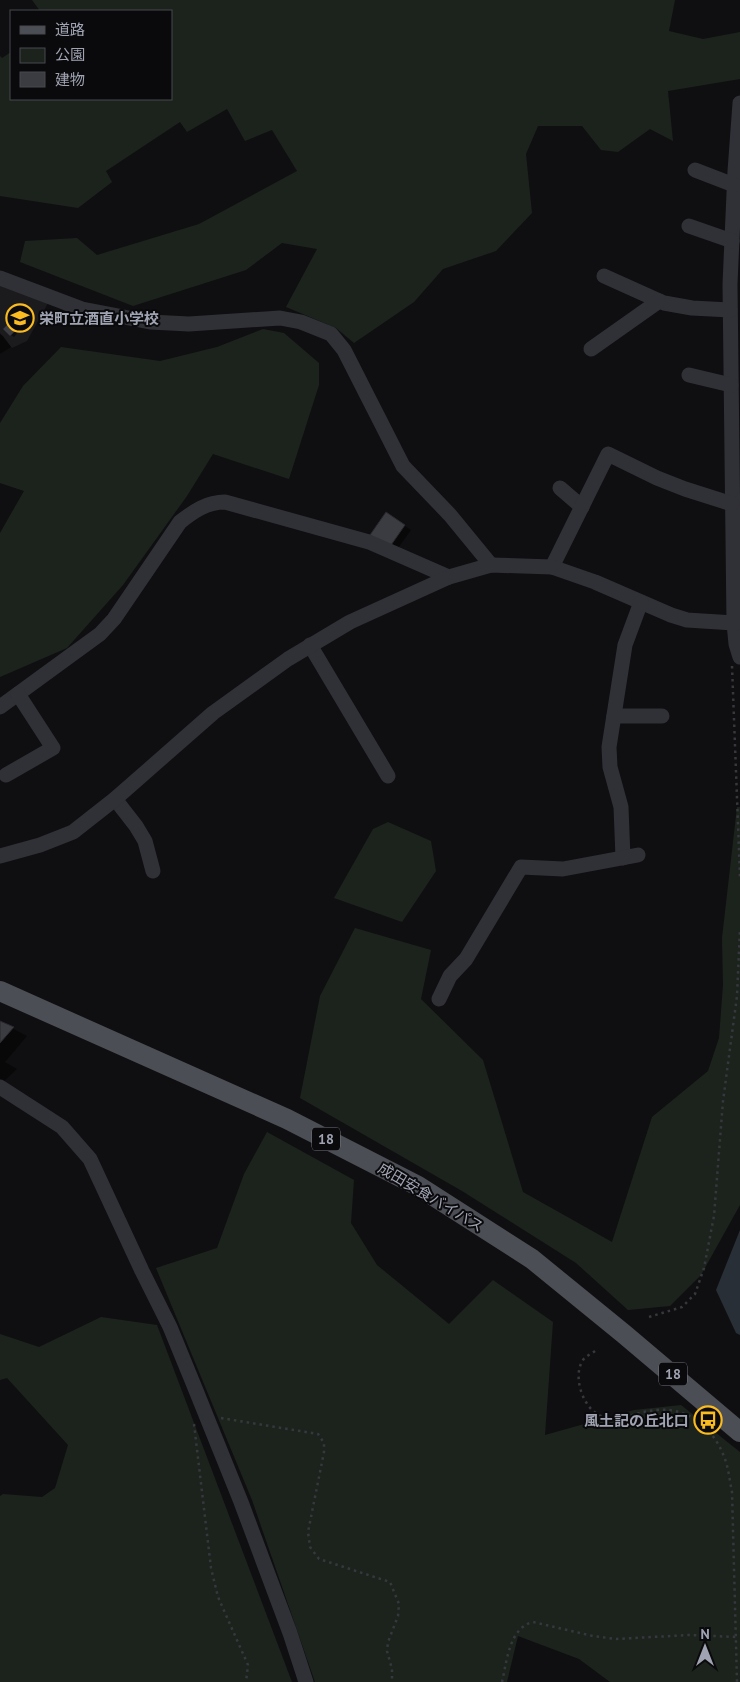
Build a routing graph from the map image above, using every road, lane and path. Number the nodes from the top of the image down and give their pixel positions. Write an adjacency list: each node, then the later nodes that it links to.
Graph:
1 (740, 103): 3 (street)
2 (695, 170): 3 (street)
3 (736, 176): 5 (street)
4 (689, 226): 5 (street)
5 (732, 241): 8 (street)
6 (604, 276): 9 (street)
7 (0, 278): 19 (street)
8 (735, 286): 10 (street)
9 (659, 301): 10 (street); 11 (street)
10 (730, 310): 13 (street)
11 (591, 349)
12 (689, 375): 13 (street)
13 (730, 385): 14 (street)
14 (736, 448): 15 (street)
15 (736, 480): 17 (street)
16 (560, 488): 18 (street)
17 (732, 504): 18 (street); 23 (street)
18 (582, 507): 20 (street)
19 (491, 565): 20 (street); 21 (street)
20 (552, 567): 22 (street)
21 (450, 577): 24 (street); 26 (street)
22 (641, 602): 23 (street); 28 (street)
23 (737, 623): 25 (street)
24 (310, 645): 31 (street); 32 (street)
25 (738, 651): 37 (path)
26 (18, 694): 27 (street); 30 (street)
27 (0, 707)
28 (614, 716): 29 (street); 35 (street)
29 (662, 716)
30 (6, 775)
31 (388, 776)
32 (115, 799): 34 (street); 36 (street)
33 (638, 855): 35 (street)
34 (0, 856)
35 (623, 858): 40 (street)
36 (153, 871)
37 (740, 877)
38 (740, 929): 42 (path)
39 (0, 991): 45 (main road, 成田安食バイパス / 18)
40 (439, 999)
41 (0, 1087): 44 (street)
42 (649, 1317)
43 (595, 1351): 46 (path)
44 (200, 1416): 47 (path); 48 (street); 49 (path)
45 (740, 1432)
46 (737, 1637): 50 (path); 51 (path)
47 (246, 1682)
48 (306, 1682)
49 (392, 1682)
50 (502, 1682)
51 (737, 1682)

